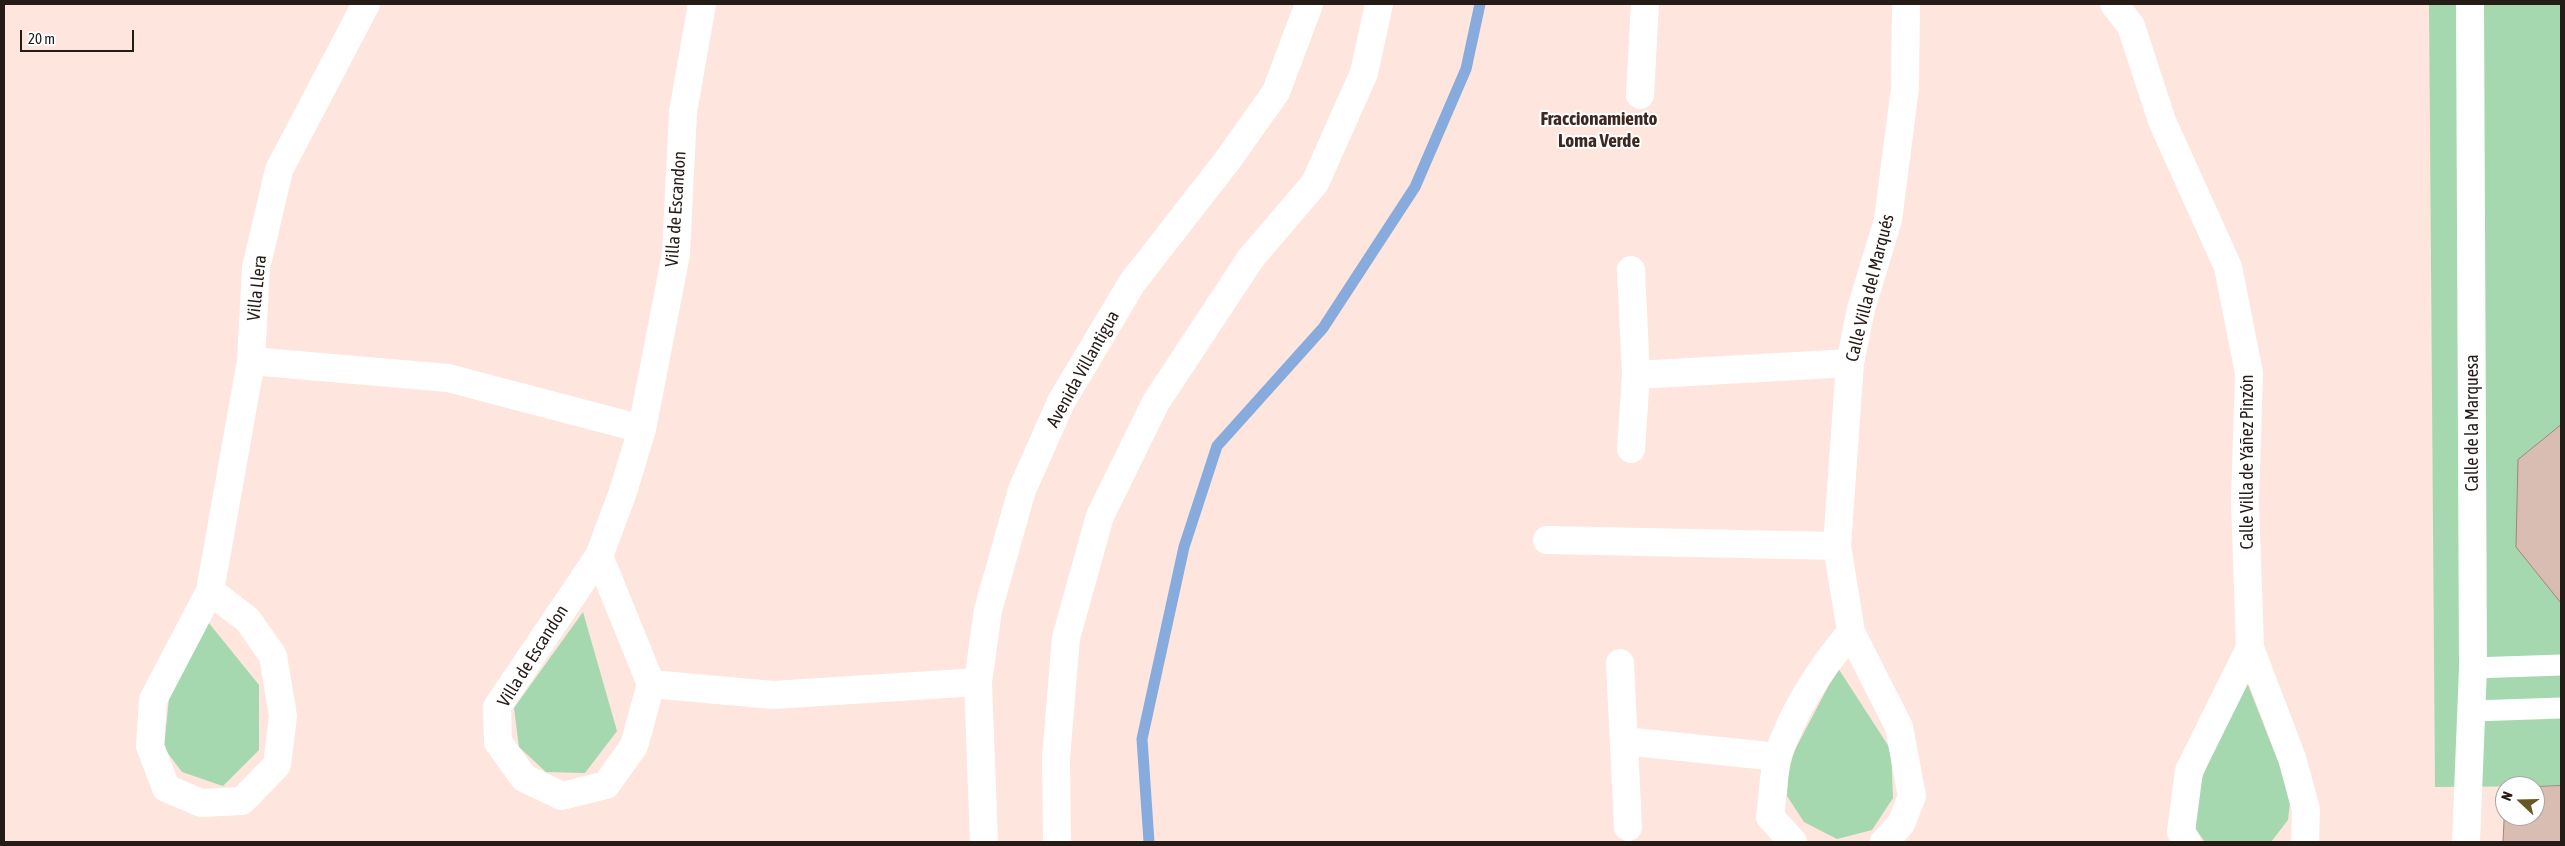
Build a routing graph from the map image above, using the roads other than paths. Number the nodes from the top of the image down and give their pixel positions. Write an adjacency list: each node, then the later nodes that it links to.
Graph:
1 (366, 4): 12 (street, Villa Llera)
2 (702, 4): 15 (street, Villa de Escandon)
3 (1310, 4): 26 (street, Avenida Villantigua)
4 (1379, 4): 34 (street)
5 (1645, 4): 10 (street)
6 (1906, 4): 13 (street, Calle Villa del Marqués)
7 (2114, 4): 9 (street, Calle Villa de Yáñez Pinzón)
8 (2470, 4): 25 (street, Calle de la Marquesa)
9 (2132, 15): 22 (street, Calle Villa de Yáñez Pinzón)
10 (1640, 95)
11 (1631, 270): 14 (street)
12 (251, 361): 15 (street); 20 (street, Villa Llera)
13 (1850, 363): 14 (street); 18 (street, Calle Villa del Marqués)
14 (1636, 375): 16 (street)
15 (642, 428): 19 (street, Villa de Escandon)
16 (1631, 449)
17 (1547, 540): 18 (street)
18 (1837, 546): 21 (street, Calle Villa del Marqués)
19 (599, 556): 27 (street); 27 (street, Villa de Escandon)
20 (210, 591): 20 (street, Villa Llera)
21 (1851, 632): 31 (street); 36 (street, Calle Villa del Marqués)
22 (2250, 648): 37 (street, Calle Villa de Yáñez Pinzón); 38 (street, Calle Villa de Yáñez Pinzón)
23 (1620, 663): 30 (street)
24 (2561, 665): 25 (lane)
25 (2474, 668): 29 (street, Calle de la Marquesa)
26 (978, 682): 27 (street); 33 (street, Avenida Villantigua)
27 (651, 684)
28 (2561, 708): 29 (lane)
29 (2473, 711): 39 (street, Calle de la Marquesa)
30 (1624, 741): 31 (street); 32 (street)
31 (1778, 757): 35 (street)
32 (1628, 827)
33 (984, 842)
34 (1057, 842)
35 (1793, 842)
36 (1884, 842)
37 (2187, 842)
38 (2305, 842)
39 (2466, 842)

